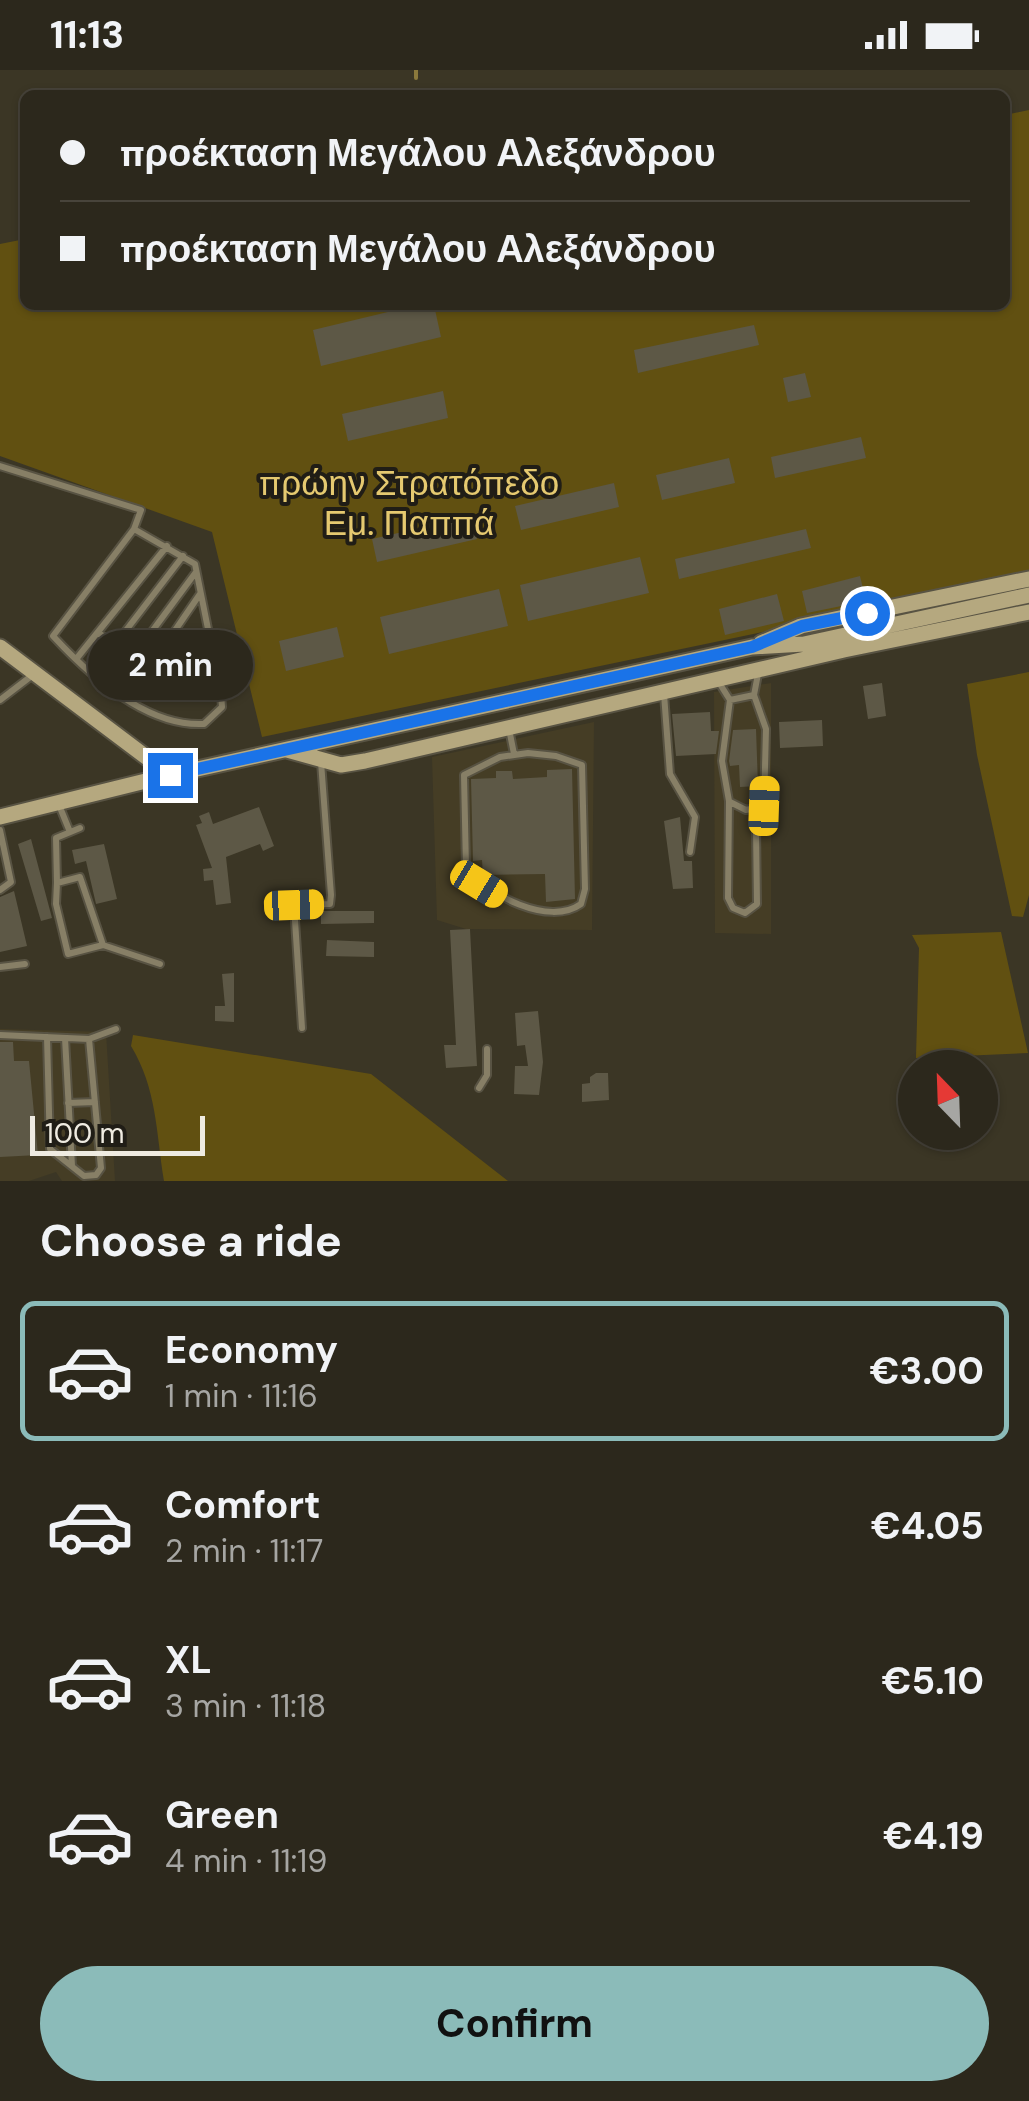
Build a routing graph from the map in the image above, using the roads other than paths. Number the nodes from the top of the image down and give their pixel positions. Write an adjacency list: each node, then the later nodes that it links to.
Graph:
1 (0, 466): 2 (lane)
2 (134, 529): 3 (lane); 18 (lane)
3 (166, 546): 4 (lane); 11 (lane)
4 (184, 555): 5 (lane); 13 (lane)
5 (196, 571): 7 (lane); 17 (lane)
6 (1029, 579): 15 (main road)
7 (201, 593): 12 (lane); 19 (lane)
8 (1029, 595): 10 (main road)
9 (1029, 612): 16 (main road)
10 (926, 617): 15 (main road); 16 (main road)
11 (98, 632): 13 (lane); 18 (lane)
12 (210, 643): 18 (lane); 19 (lane)
13 (114, 646): 17 (lane)
14 (0, 647): 20 (main road)
15 (752, 647): 28 (main road)
16 (844, 650): 21 (main road)
17 (133, 657): 19 (lane)
18 (77, 658)
19 (154, 661)
20 (35, 673): 25 (lane); 31 (main road)
21 (758, 673): 22 (main road); 24 (lane)
22 (718, 681): 23 (main road); 26 (lane)
23 (664, 693): 27 (main road); 40 (lane)
24 (754, 695): 26 (lane); 34 (lane)
25 (0, 700)
26 (730, 700): 32 (lane)
27 (508, 728): 29 (lane); 30 (main road)
28 (284, 750): 30 (main road); 31 (main road)
29 (514, 754): 29 (lane)
30 (320, 761): 47 (lane)
31 (170, 775): 33 (main road)
32 (729, 801): 34 (lane); 34 (lane)
33 (58, 804): 35 (main road); 38 (lane)
34 (764, 806)
35 (0, 818)
36 (80, 828): 38 (lane)
37 (0, 830): 39 (lane)
38 (70, 832): 41 (lane)
39 (2, 852): 42 (lane)
40 (690, 852)
41 (56, 883): 43 (lane); 43 (lane)
42 (0, 890)
43 (103, 946): 45 (lane)
44 (25, 964): 46 (lane)
45 (160, 964)
46 (0, 967)
47 (302, 1028)
48 (116, 1029): 52 (lane)
49 (0, 1035): 50 (lane)
50 (47, 1037): 51 (lane); 57 (lane)
51 (64, 1038): 52 (lane); 55 (lane)
52 (89, 1039): 56 (lane)
53 (487, 1049): 54 (lane)
54 (479, 1088)
55 (68, 1102): 56 (lane); 57 (lane)
56 (95, 1102): 57 (lane)
57 (72, 1168)

